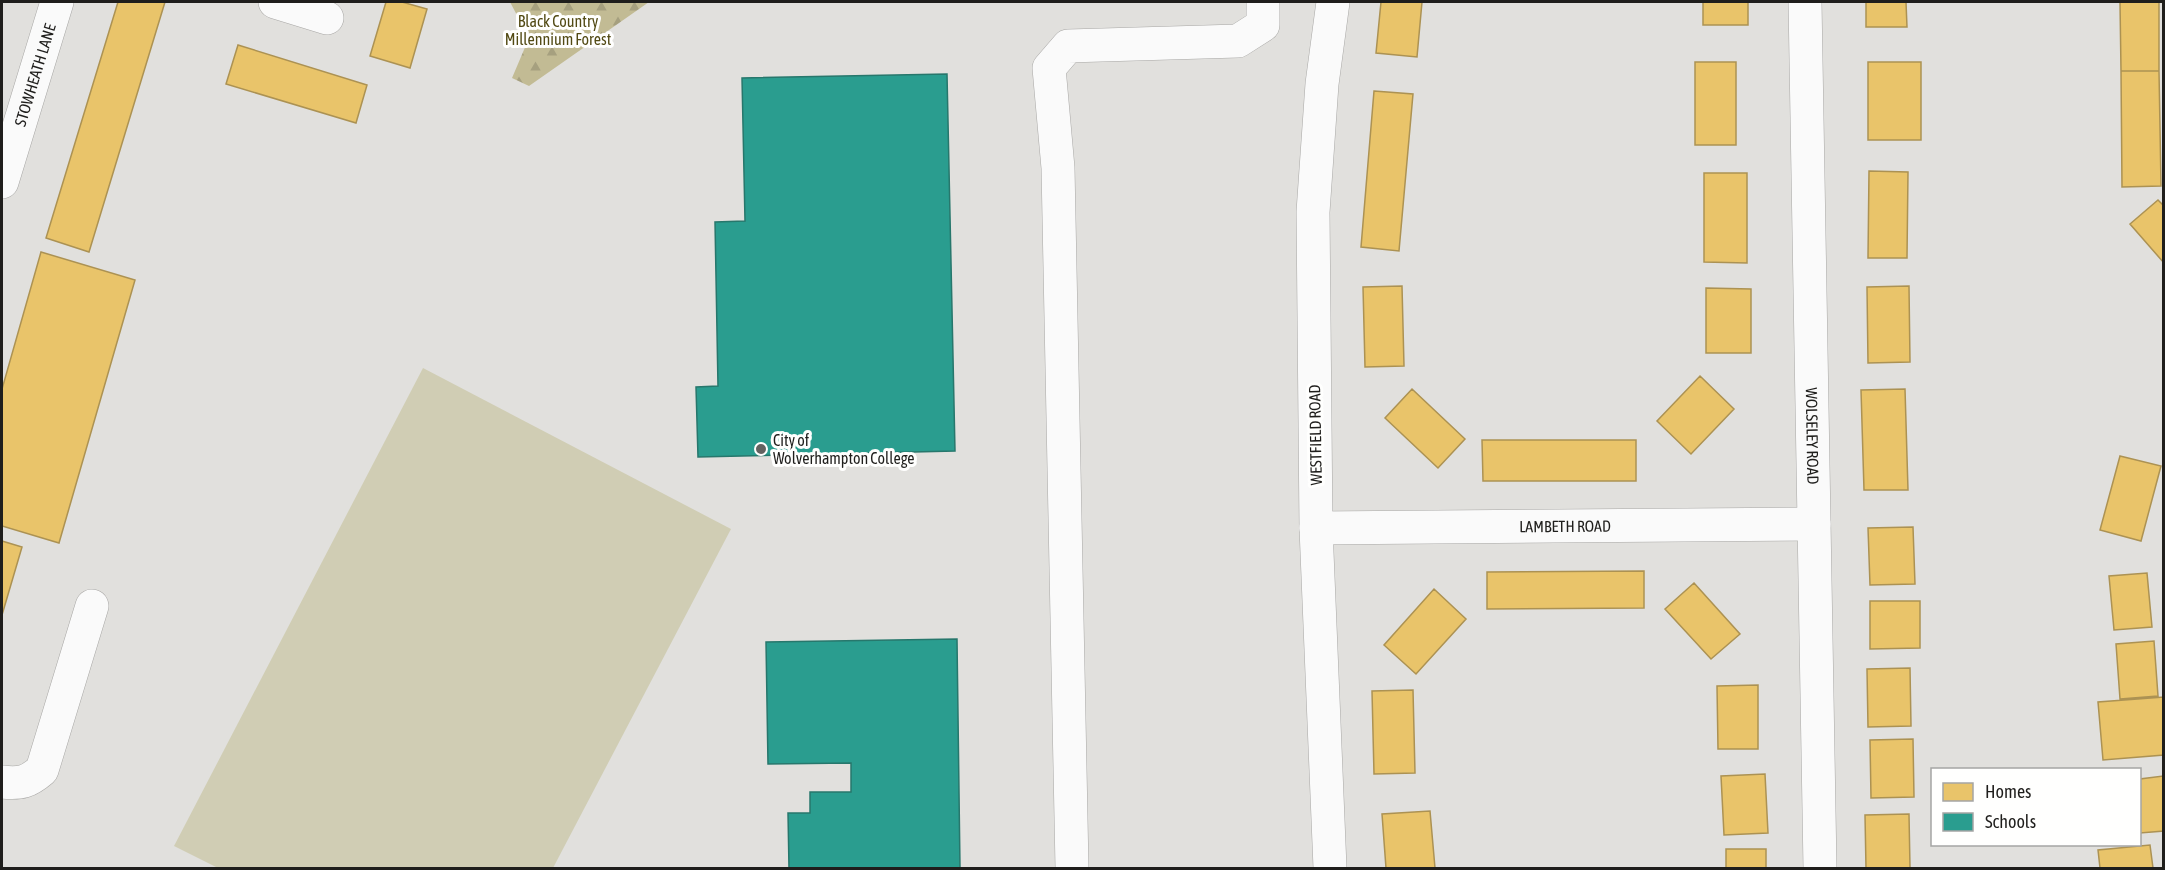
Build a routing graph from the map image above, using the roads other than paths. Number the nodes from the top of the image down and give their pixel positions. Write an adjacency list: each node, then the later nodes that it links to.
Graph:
1 (57, 2): 7 (street, STOWHEATH LANE)
2 (275, 2): 6 (street)
3 (1263, 2): 12 (street)
4 (1333, 2): 9 (street, WESTFIELD ROAD)
5 (1805, 2): 8 (street, WOLSELEY ROAD)
6 (327, 18)
7 (2, 182)
8 (1814, 524): 9 (street, LAMBETH ROAD); 14 (street, WOLSELEY ROAD)
9 (1316, 528): 13 (street, WESTFIELD ROAD)
10 (92, 606): 11 (street)
11 (2, 782)
12 (1072, 868)
13 (1330, 868)
14 (1820, 868)

